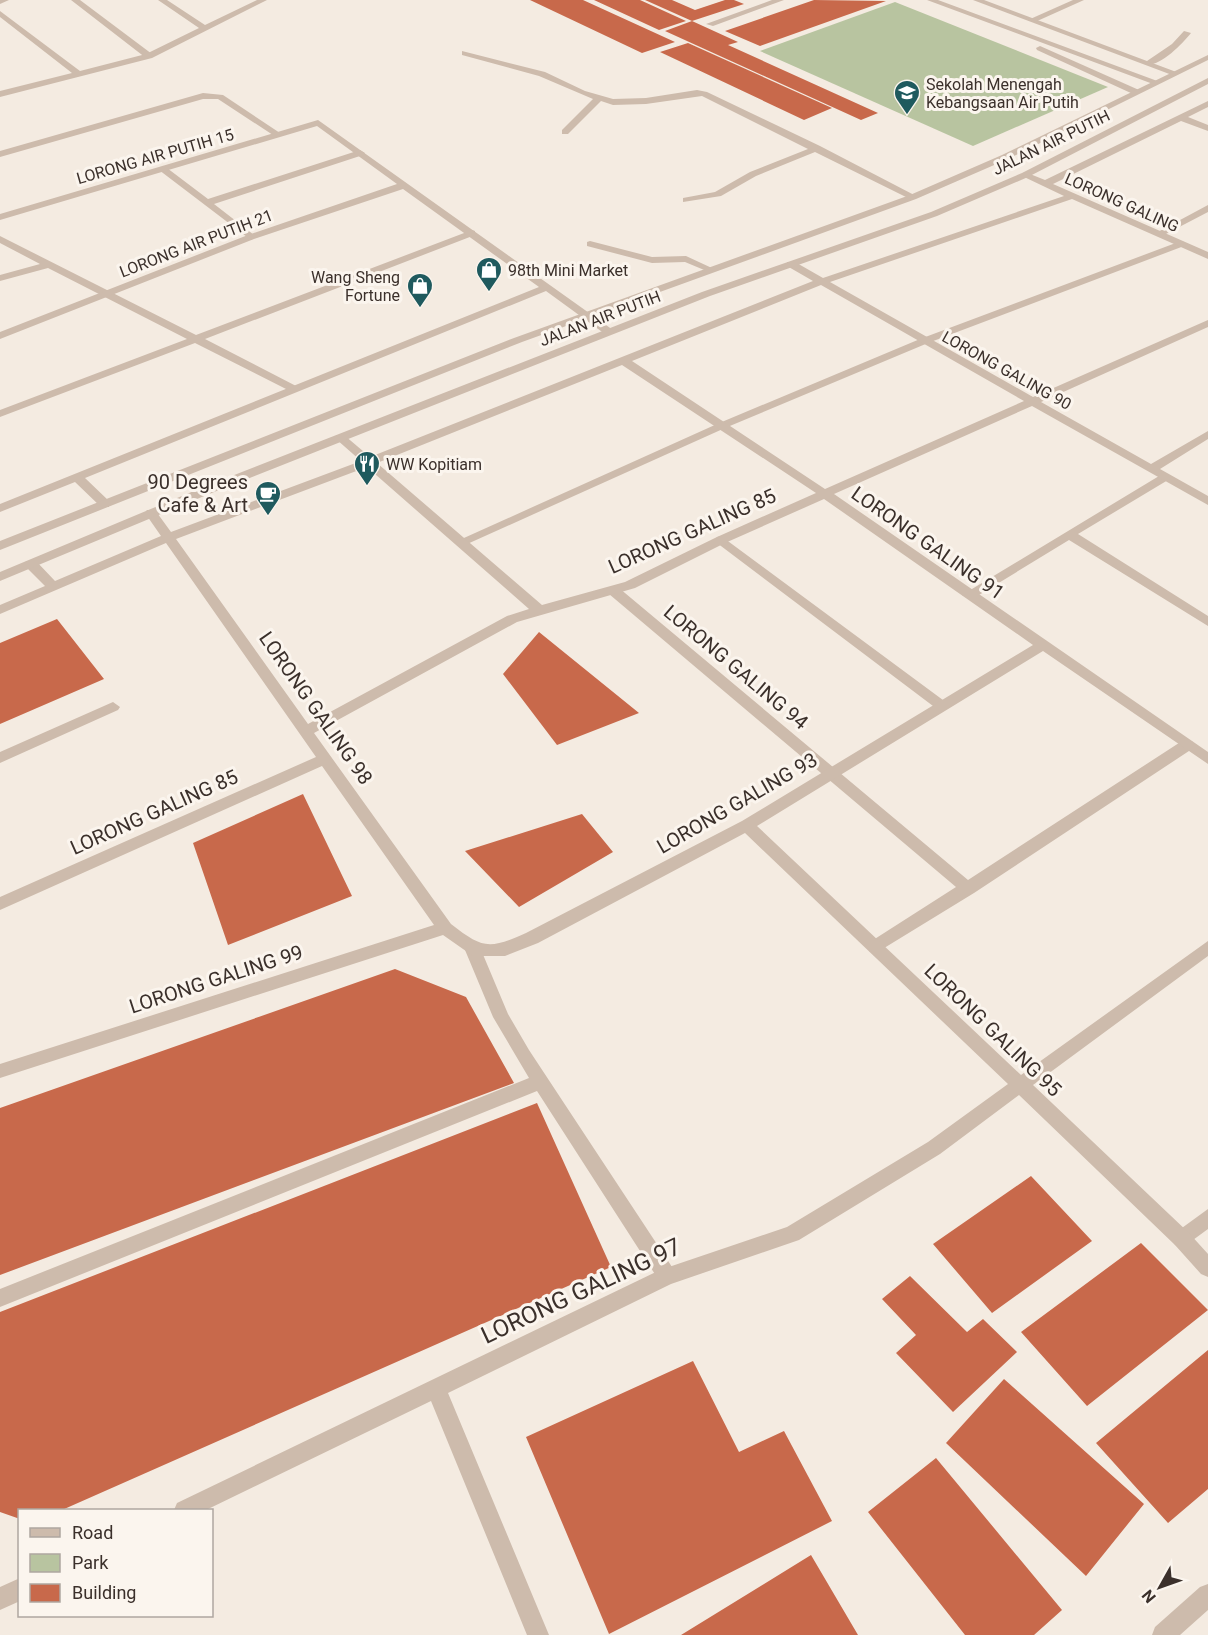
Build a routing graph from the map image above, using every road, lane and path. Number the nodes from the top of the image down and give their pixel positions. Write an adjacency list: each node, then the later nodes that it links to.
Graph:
1 (5, 0): 9 (street)
2 (75, 0): 19 (street)
3 (162, 0): 16 (street)
4 (263, 0): 16 (street)
5 (780, 0): 11 (street)
6 (931, 0): 15 (street)
7 (977, 0): 13 (street)
8 (1080, 0): 13 (street)
9 (0, 2)
10 (750, 4): 11 (street)
11 (758, 8): 14 (street)
12 (0, 13): 23 (street)
13 (1032, 20): 21 (street)
14 (710, 24)
15 (1002, 26): 25 (street); 26 (street)
16 (204, 28): 19 (street)
17 (1187, 33): 21 (street)
18 (465, 53): 28 (street)
19 (149, 56): 23 (street)
20 (1208, 57): 22 (street, JALAN AIR PUTIH)
21 (1150, 63): 22 (street)
22 (1175, 73): 25 (street, JALAN AIR PUTIH)
23 (78, 74): 27 (street)
24 (1208, 81): 38 (street, JALAN AIR PUTIH)
25 (1156, 82): 26 (street, JALAN AIR PUTIH)
26 (1136, 92): 42 (street, JALAN AIR PUTIH)
27 (0, 94)
28 (598, 99): 32 (street); 34 (street)
29 (1208, 104): 30 (street)
30 (1182, 118): 31 (street); 39 (street)
31 (1208, 128)
32 (565, 132)
33 (279, 135): 35 (street, LORONG AIR PUTIH 15); 36 (street); 37 (street, LORONG AIR PUTIH 15)
34 (817, 148): 42 (street); 43 (street)
35 (360, 153): 40 (street); 44 (street)
36 (0, 154)
37 (164, 170): 44 (street); 46 (street, LORONG AIR PUTIH 15)
38 (1025, 175): 39 (street, LORONG GALING); 55 (street, JALAN AIR PUTIH)
39 (1045, 184): 41 (street, LORONG GALING)
40 (405, 185): 47 (street); 49 (street, LORONG AIR PUTIH 21)
41 (1072, 196): 48 (street, LORONG GALING); 58 (street)
42 (913, 197): 56 (street, JALAN AIR PUTIH)
43 (686, 200)
44 (207, 203): 49 (street)
45 (1208, 208): 48 (street)
46 (0, 217)
47 (472, 233): 59 (street); 65 (street)
48 (1159, 234): 52 (street, LORONG GALING)
49 (251, 237): 60 (street, LORONG AIR PUTIH 21)
50 (0, 239): 54 (street)
51 (590, 244): 56 (street)
52 (1181, 244): 53 (street, LORONG GALING); 66 (street)
53 (1208, 256)
54 (50, 264): 57 (street); 60 (street)
55 (791, 264): 58 (street, LORONG GALING 90); 63 (street, JALAN AIR PUTIH)
56 (709, 269): 61 (street, JALAN AIR PUTIH)
57 (0, 278)
58 (820, 282): 66 (street, LORONG GALING 90); 67 (street)
59 (548, 288): 61 (street); 68 (street)
60 (106, 294): 64 (street, LORONG AIR PUTIH 21); 65 (street)
61 (586, 315): 63 (street); 80 (street, JALAN AIR PUTIH)
62 (1208, 323): 69 (street, LORONG GALING 85)
63 (609, 332): 73 (street, JALAN AIR PUTIH)
64 (0, 336)
65 (196, 339): 68 (street); 70 (street)
66 (924, 341): 69 (street, LORONG GALING 90); 71 (street)
67 (624, 361): 71 (street, LORONG GALING 91); 74 (street)
68 (294, 389): 76 (street)
69 (1033, 403): 75 (street, LORONG GALING 90); 78 (street, LORONG GALING 85)
70 (0, 414)
71 (721, 426): 78 (street, LORONG GALING 91); 86 (street)
72 (1208, 434): 75 (street)
73 (339, 437): 74 (street); 82 (street, JALAN AIR PUTIH)
74 (369, 462): 84 (street); 86 (street)
75 (1151, 469): 77 (street, LORONG GALING 90)
76 (77, 477): 80 (street); 81 (street)
77 (1164, 477): 79 (street, LORONG GALING 90); 83 (street)
78 (825, 494): 85 (street, LORONG GALING 85); 92 (street, LORONG GALING 91)
79 (1208, 501)
80 (105, 504): 87 (street, JALAN AIR PUTIH)
81 (0, 508)
82 (152, 513): 84 (street, LORONG GALING 98); 88 (street, JALAN AIR PUTIH)
83 (1070, 535): 92 (street); 95 (street)
84 (169, 537): 90 (street); 99 (street, LORONG GALING 98)
85 (721, 540): 91 (street, LORONG GALING 85); 97 (street)
86 (460, 542): 93 (street)
87 (0, 546)
88 (31, 564): 89 (street, JALAN AIR PUTIH); 90 (street)
89 (0, 577)
90 (52, 587): 94 (street)
91 (615, 591): 93 (street, LORONG GALING 85); 104 (street, LORONG GALING 94)
92 (969, 595): 96 (street, LORONG GALING 91)
93 (538, 609): 99 (street, LORONG GALING 85)
94 (0, 610)
95 (1208, 622)
96 (1041, 646): 97 (street, LORONG GALING 93); 100 (street, LORONG GALING 91)
97 (942, 706): 104 (street, LORONG GALING 93)
98 (113, 707): 102 (street)
99 (306, 731): 101 (street, LORONG GALING 98)
100 (1187, 745): 103 (street, LORONG GALING 91); 106 (street)
101 (326, 758): 107 (street, LORONG GALING 85); 108 (street, LORONG GALING 98)
102 (0, 759)
103 (1208, 759)
104 (833, 773): 105 (street, LORONG GALING 93); 106 (street, LORONG GALING 94)
105 (747, 825): 109 (street, LORONG GALING 95); 111 (street, LORONG GALING 93)
106 (968, 889): 109 (street)
107 (0, 904)
108 (445, 928): 111 (street); 112 (street, LORONG GALING 99)
109 (876, 947): 114 (street, LORONG GALING 95)
110 (1208, 947): 114 (street, LORONG GALING 97)
111 (473, 950): 113 (street)
112 (0, 1071)
113 (539, 1082): 118 (street); 119 (street)
114 (1021, 1085): 116 (street, LORONG GALING 95); 118 (street, LORONG GALING 97)
115 (1208, 1218): 116 (street)
116 (1182, 1239): 117 (street, LORONG GALING 95)
117 (1208, 1268)
118 (667, 1276): 120 (street, LORONG GALING 97)
119 (0, 1298)
120 (436, 1389): 121 (street, LORONG GALING 97); 125 (street)
121 (186, 1509)
122 (18, 1590): 124 (street)
123 (1208, 1595): 126 (street)
124 (0, 1599)
125 (537, 1635)
126 (1163, 1635)

